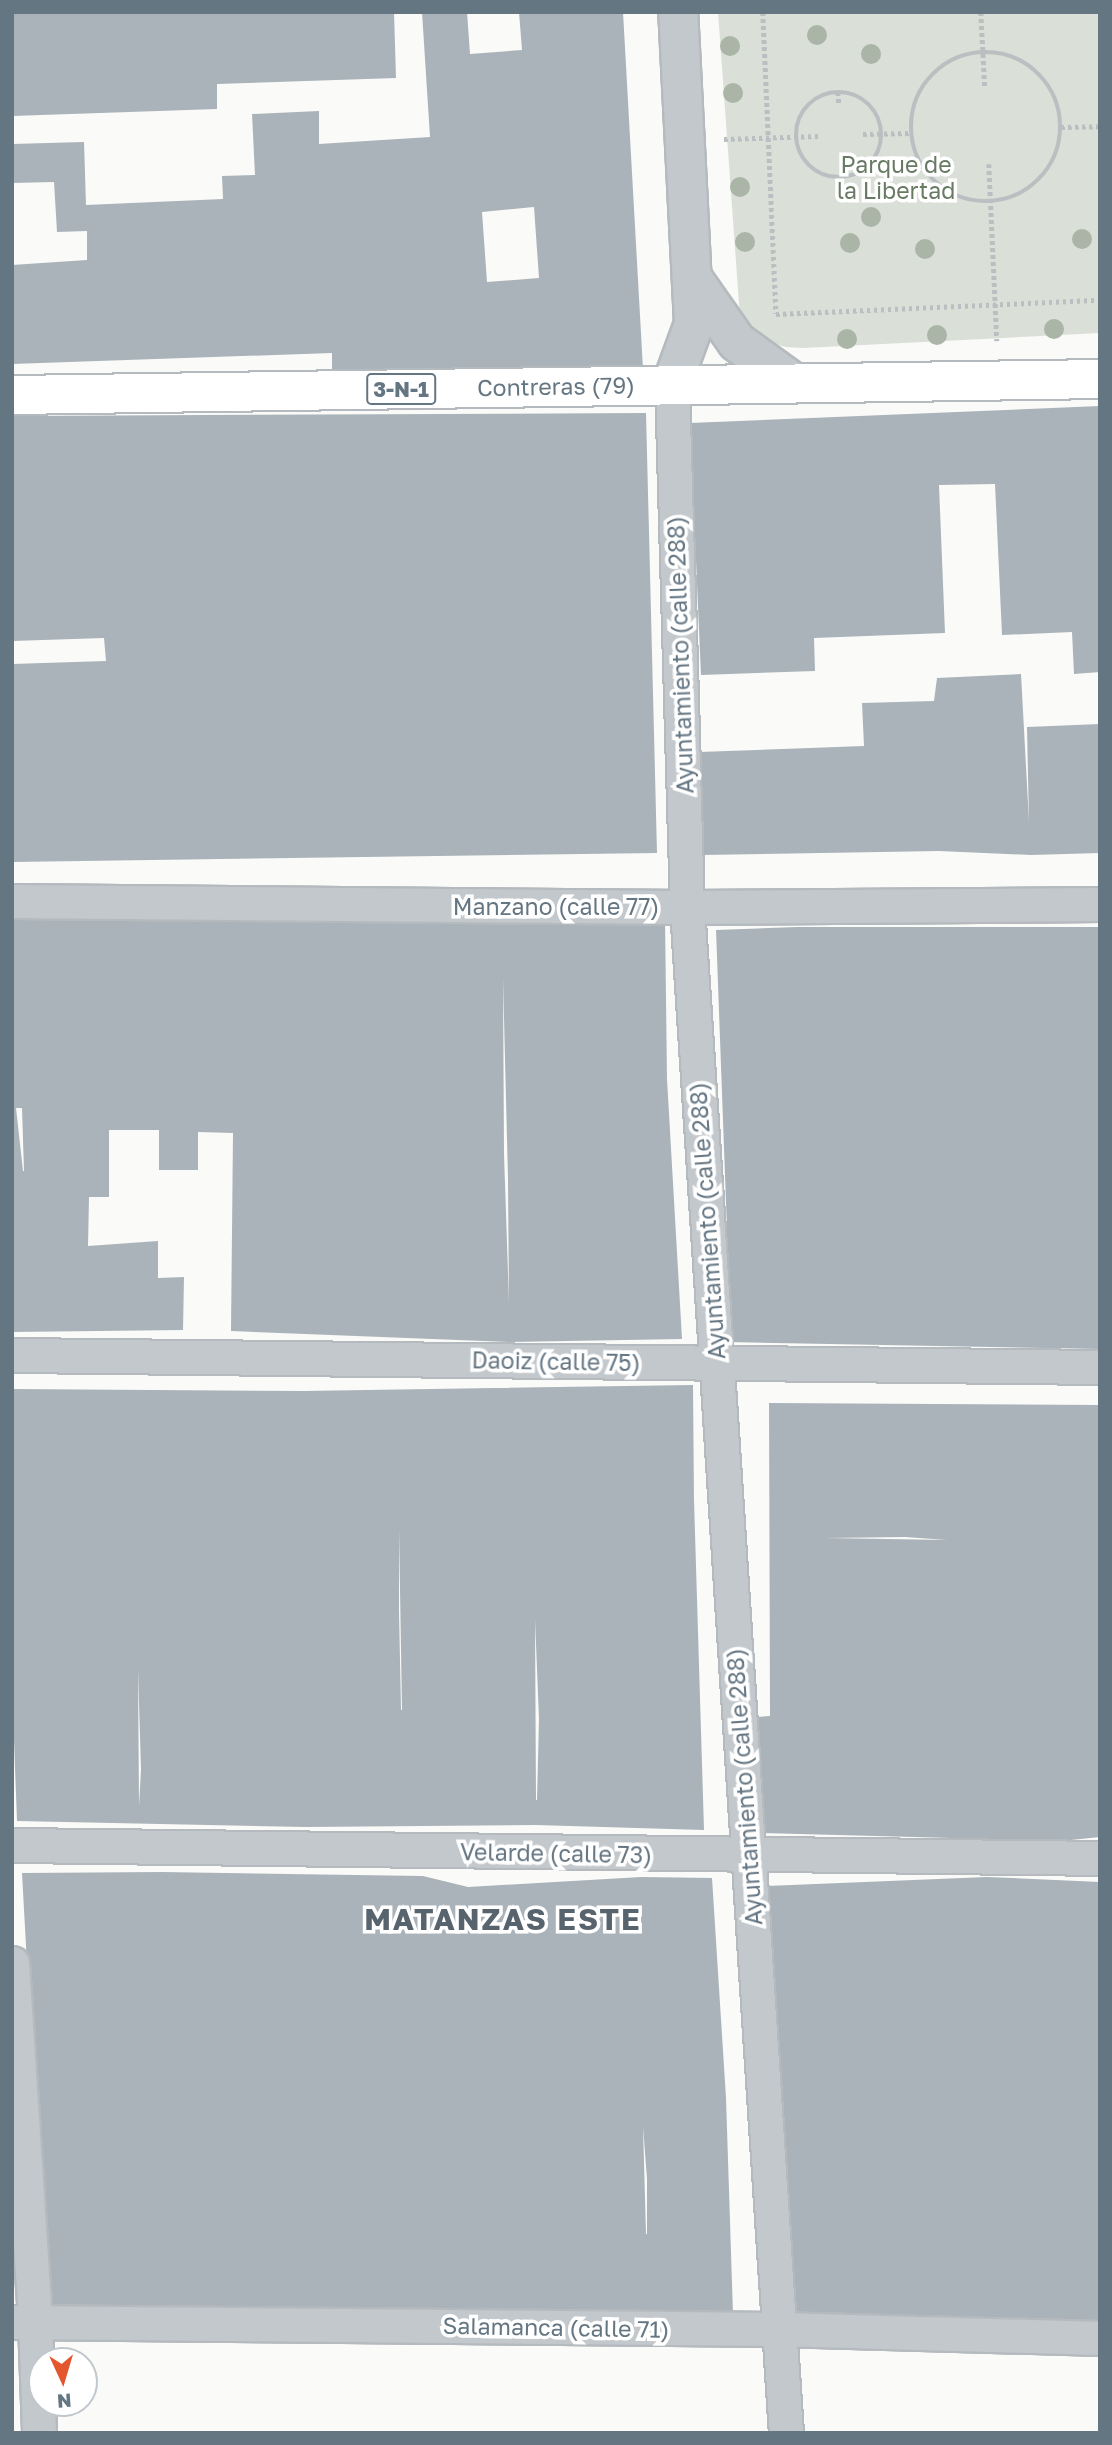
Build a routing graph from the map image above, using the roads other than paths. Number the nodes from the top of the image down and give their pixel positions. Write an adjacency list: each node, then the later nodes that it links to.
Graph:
1 (678, 12): 2 (street, Ayuntamiento (calle 288))
2 (692, 278): 4 (street); 5 (street, Ayuntamiento (calle 288))
3 (1100, 379): 4 (main road, Contreras (79) / 3-N-1)
4 (791, 382): 5 (main road, Contreras (79) / 3-N-1)
5 (672, 384): 6 (main road, Contreras (79) / 3-N-1); 9 (street, Ayuntamiento (calle 288))
6 (12, 395)
7 (12, 901): 9 (street, Manzano (calle 77))
8 (1100, 904): 9 (street, Manzano (calle 77))
9 (687, 907): 11 (street, Ayuntamiento (calle 288))
10 (12, 1355): 11 (street, Daoiz (calle 75))
11 (716, 1363): 12 (street, Daoiz (calle 75)); 14 (street, Ayuntamiento (calle 288))
12 (1100, 1367)
13 (12, 1845): 14 (street, Velarde (calle 73))
14 (748, 1855): 15 (street, Velarde (calle 73)); 18 (street, Ayuntamiento (calle 288))
15 (1100, 1858)
16 (12, 1963): 17 (street)
17 (24, 2322): 18 (street, Salamanca (calle 71)); 20 (street)
18 (779, 2329): 19 (street, Salamanca (calle 71)); 21 (street, Ayuntamiento (calle 288))
19 (1100, 2338)
20 (39, 2433)
21 (786, 2433)

